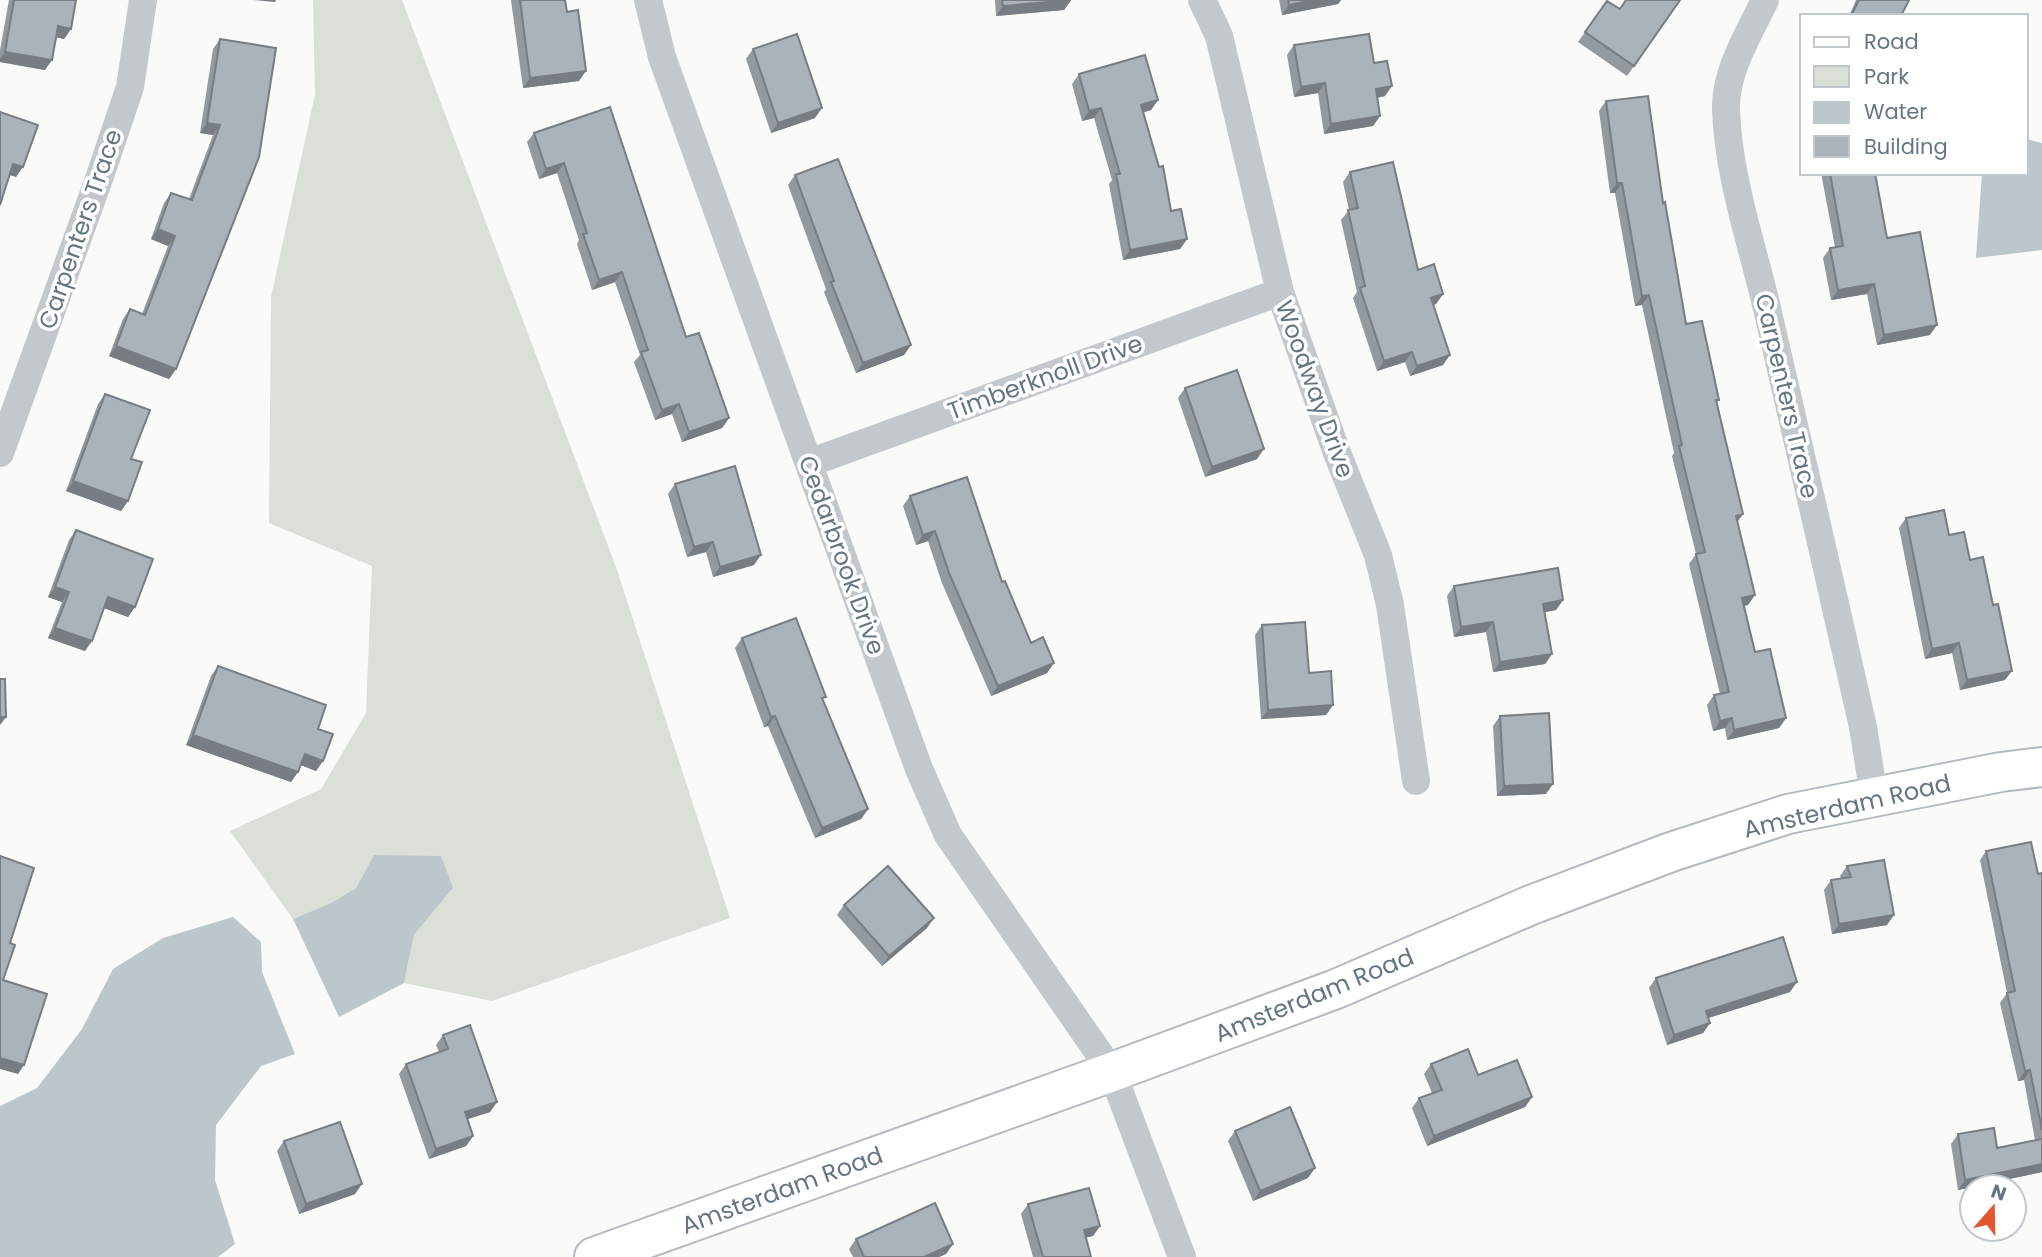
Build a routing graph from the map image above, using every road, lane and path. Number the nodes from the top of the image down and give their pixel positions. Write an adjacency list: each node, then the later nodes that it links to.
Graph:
1 (143, 0): 6 (street, Carpenters Trace)
2 (648, 0): 7 (street, Cedarbrook Drive)
3 (1202, 0): 5 (street, Woodway Drive)
4 (1765, 0): 10 (street, Carpenters Trace)
5 (1280, 292): 7 (street, Timberknoll Drive); 9 (street, Woodway Drive)
6 (0, 453)
7 (809, 463): 11 (street, Cedarbrook Drive)
8 (2042, 767): 10 (main road, Amsterdam Road)
9 (1416, 781)
10 (1874, 796): 11 (main road, Amsterdam Road)
11 (1112, 1072): 12 (main road, Amsterdam Road); 13 (street, Cedarbrook Drive)
12 (607, 1255)
13 (1182, 1257)

